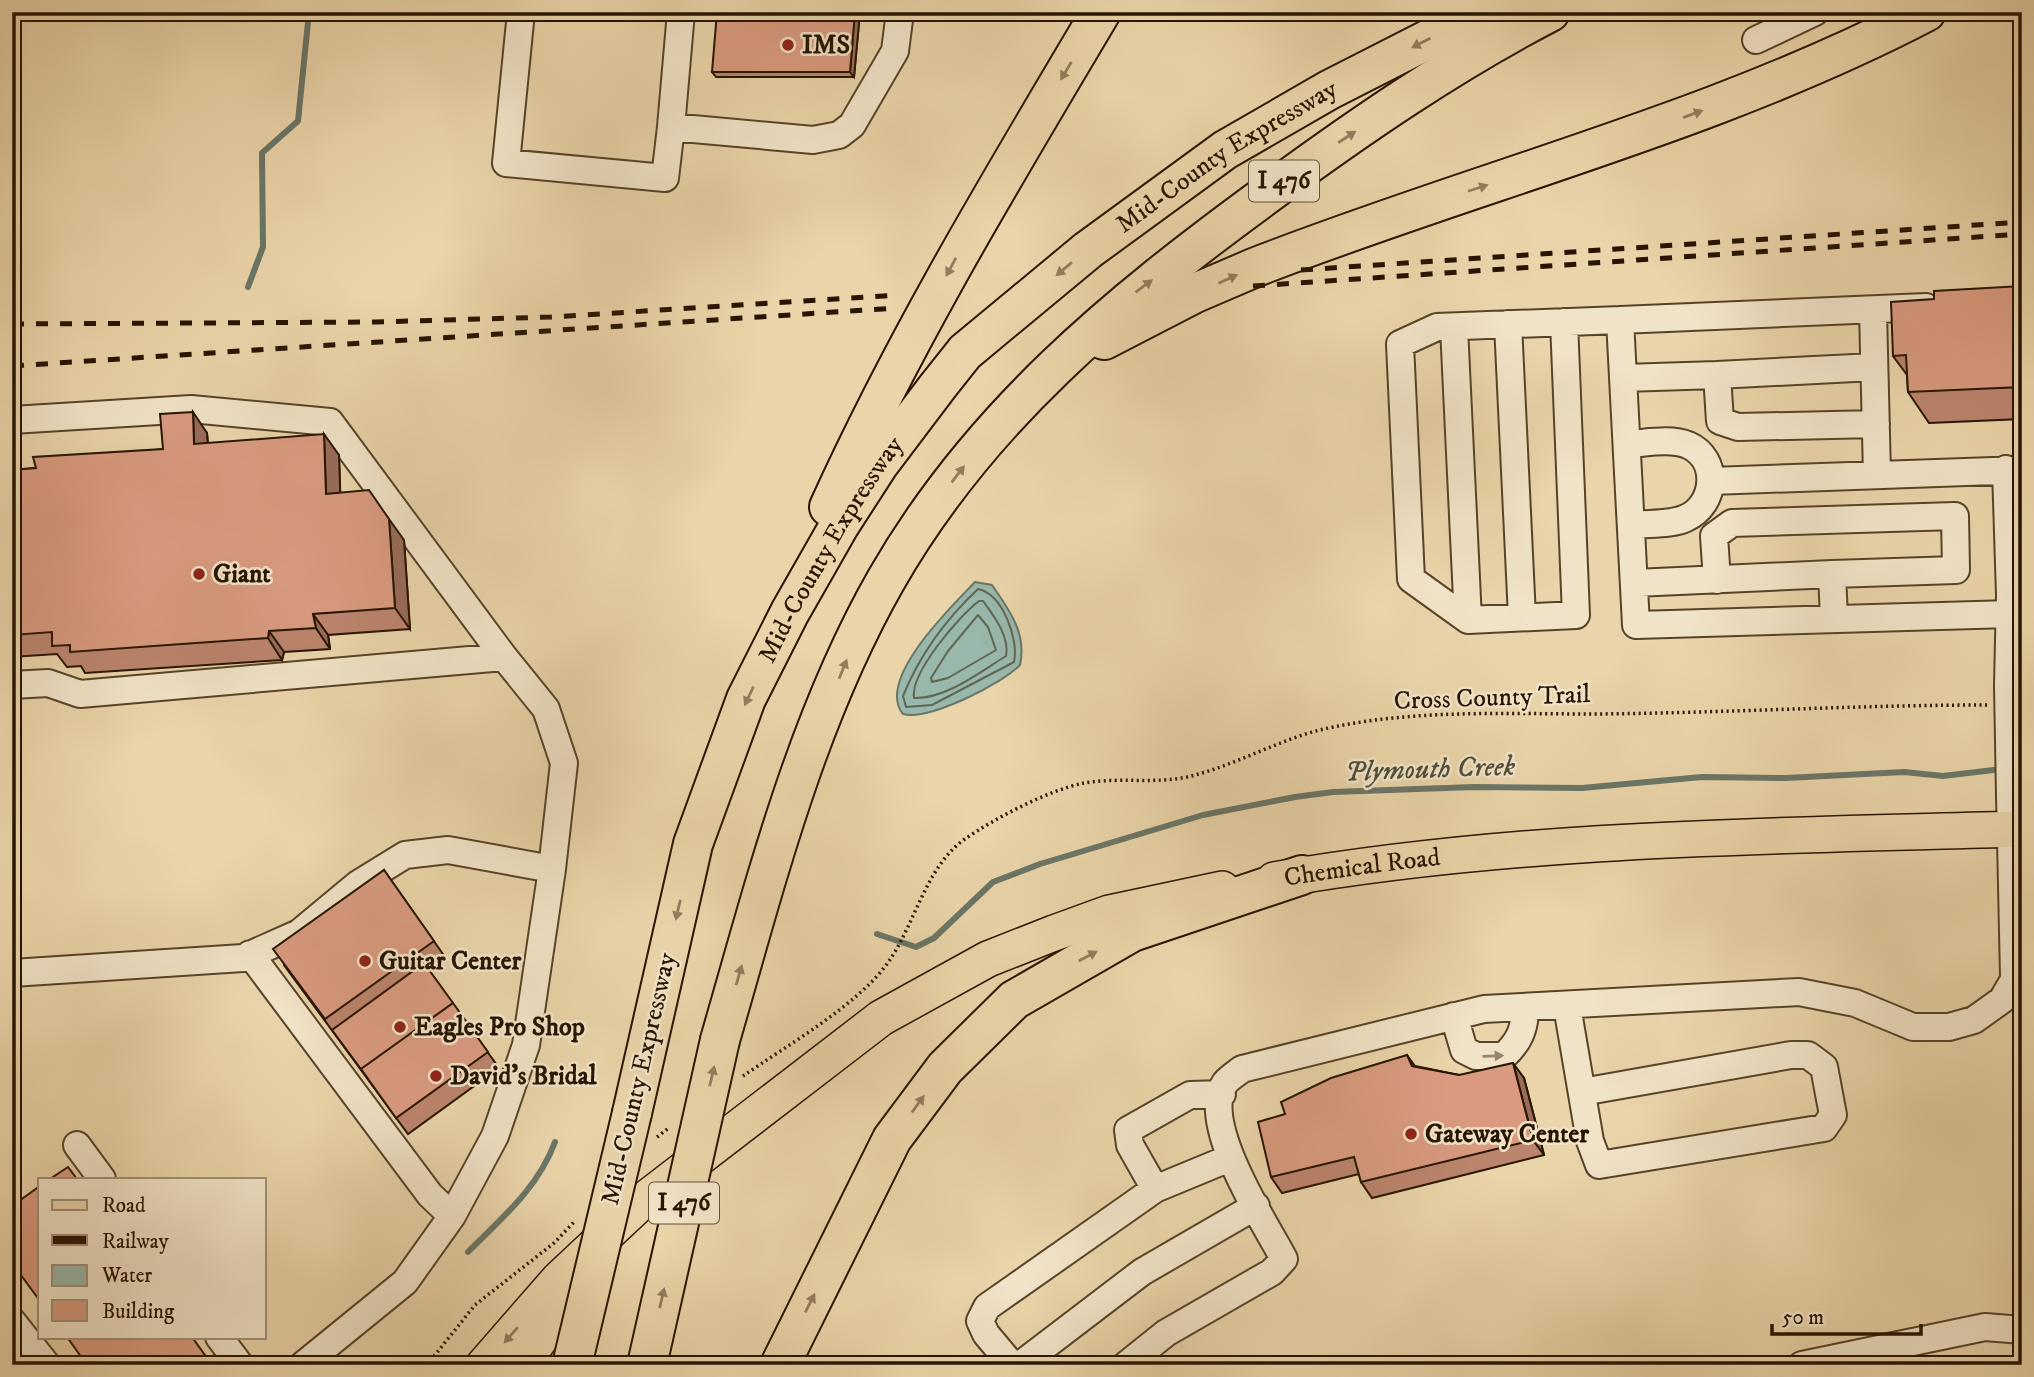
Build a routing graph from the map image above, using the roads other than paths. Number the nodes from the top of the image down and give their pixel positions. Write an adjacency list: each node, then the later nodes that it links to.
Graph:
1 (521, 12): 10 (street)
2 (681, 12): 10 (street)
3 (901, 12): 10 (street)
4 (1101, 12): 31 (highway, one-way to 31)
5 (1482, 12): 31 (highway, Mid-County Expressway / I 476, one-way to 31)
6 (1550, 12): 20 (highway, Mid-County Expressway / I 476, one-way to 6)
7 (1815, 12): 9 (street)
8 (1926, 12): 20 (highway, one-way to 8)
9 (1756, 40)
10 (671, 127)
11 (1954, 305): 12 (street)
12 (1873, 311): 13 (street); 17 (street)
13 (1620, 320): 14 (street); 19 (street)
14 (1564, 322): 15 (street); 33 (street)
15 (1508, 324): 16 (street); 33 (street)
16 (1454, 327): 35 (street); 35 (street)
17 (1874, 367): 18 (street); 22 (street)
18 (1717, 374): 19 (street); 22 (street)
19 (1624, 379): 23 (street)
20 (1039, 381): 65 (highway, Mid-County Expressway / I 476, one-way to 20, bridge)
21 (12, 420): 36 (street)
22 (1875, 424): 25 (street)
23 (1628, 444): 26 (street); 27 (street)
24 (2014, 470): 25 (street); 32 (street)
25 (1877, 475): 26 (street)
26 (1711, 481): 27 (street)
27 (1632, 525): 30 (street)
28 (1832, 574): 29 (street); 29 (street); 34 (street)
29 (1717, 580): 30 (street)
30 (1635, 583): 34 (street)
31 (790, 612): 64 (highway, Mid-County Expressway / I 476, one-way to 64, bridge)
32 (2010, 614): 34 (street); 38 (street, bridge)
33 (1522, 617): 35 (street)
34 (1834, 618)
35 (1468, 620)
36 (504, 657): 37 (street); 39 (street)
37 (12, 685)
38 (2015, 830): 40 (main road, Chemical Road); 42 (street)
39 (552, 870): 41 (street); 55 (street)
40 (1302, 875): 49 (main road, Chemical Road); 66 (highway, one-way to 40)
41 (250, 954): 43 (street); 55 (street)
42 (2018, 972): 44 (street)
43 (12, 973)
44 (1567, 1006): 45 (street); 47 (street)
45 (1524, 1008): 46 (street); 46 (street, one-way to 45)
46 (1454, 1016): 48 (street)
47 (1582, 1092): 47 (street)
48 (1222, 1094): 51 (street); 53 (street)
49 (760, 1109): 62 (main road, Chemical Road, one-way to 62); 63 (main road, Chemical Road)
50 (77, 1145): 52 (street)
51 (1230, 1158): 53 (street); 54 (street)
52 (101, 1178)
53 (1154, 1189): 67 (street)
54 (1256, 1206): 68 (street); 69 (street)
55 (452, 1216): 61 (street)
56 (12, 1321): 59 (street)
57 (2022, 1330): 70 (street)
58 (220, 1338): 60 (street)
59 (47, 1365)
60 (240, 1365)
61 (303, 1365)
62 (484, 1365)
63 (521, 1365)
64 (572, 1365)
65 (647, 1365)
66 (780, 1365)
67 (1012, 1365)
68 (1020, 1365)
69 (1126, 1365)
70 (1802, 1365)

